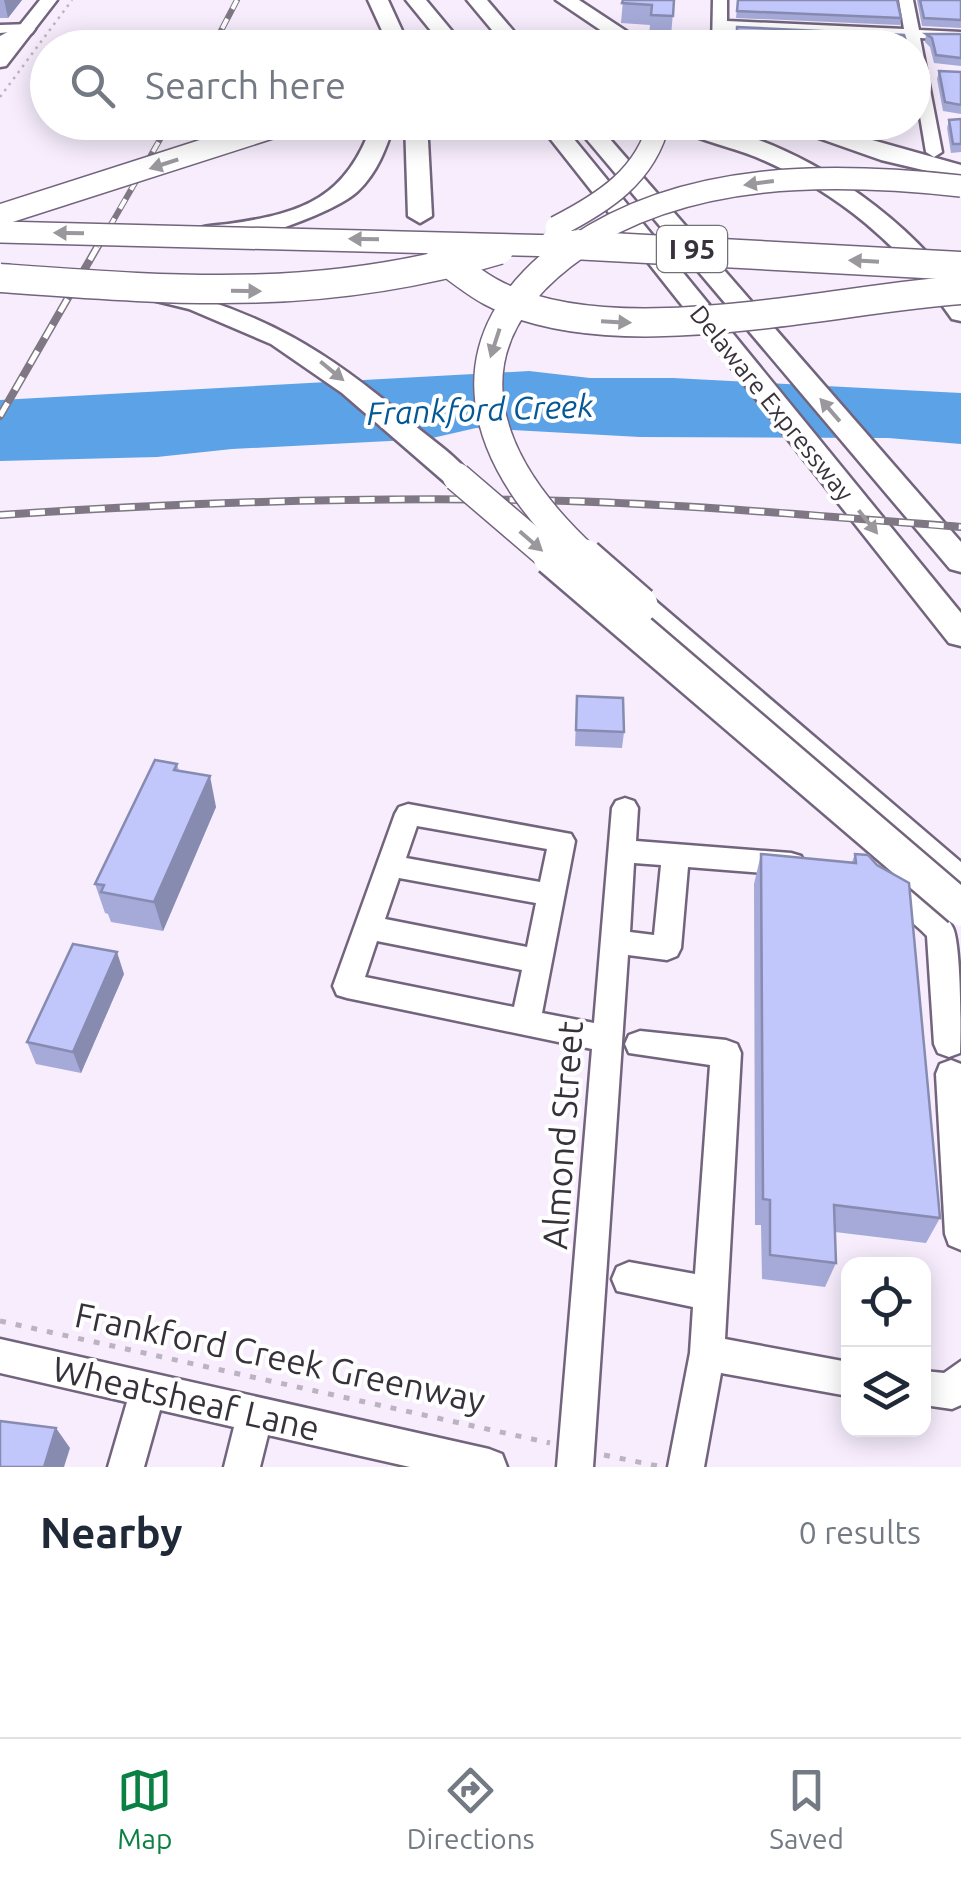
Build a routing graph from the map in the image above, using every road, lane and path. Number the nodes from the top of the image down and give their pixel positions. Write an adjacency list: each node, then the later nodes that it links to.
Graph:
1 (49, 0): 10 (main road)
2 (72, 0): 12 (path)
3 (378, 0): 13 (highway); 14 (highway)
4 (416, 0): 15 (highway)
5 (477, 0): 16 (highway)
6 (566, 0): 17 (highway); 18 (highway)
7 (720, 0): 9 (street)
8 (906, 0): 21 (street)
9 (720, 25): 19 (street); 20 (street)
10 (26, 28): 11 (street); 24 (highway); 26 (main road)
11 (0, 29)
12 (50, 30)
13 (384, 30)
14 (392, 30)
15 (441, 30)
16 (503, 30)
17 (604, 30)
18 (614, 30)
19 (720, 30)
20 (827, 30)
21 (911, 30)
22 (931, 35): 23 (street)
23 (961, 36)
24 (0, 45)
25 (30, 57): 27 (path)
26 (0, 62)
27 (0, 97)
28 (931, 132): 38 (street)
29 (234, 140): 41 (highway, one-way to 41, bridge)
30 (376, 140): 43 (highway, bridge)
31 (417, 140): 47 (highway, one-way to 47, bridge)
32 (538, 140): 49 (highway)
33 (562, 140): 49 (highway, Delaware Expressway / I 95)
34 (598, 140): 50 (highway, Delaware Expressway / I 95, one-way to 34)
35 (653, 140): 46 (highway, one-way to 35, bridge)
36 (732, 140): 48 (highway)
37 (841, 140): 39 (highway)
38 (934, 152)
39 (961, 172)
40 (961, 186): 58 (highway, one-way to 58, bridge)
41 (0, 215)
42 (0, 232): 43 (highway, one-way to 42, bridge)
43 (201, 235): 44 (highway, one-way to 43, bridge)
44 (961, 266)
45 (0, 278): 46 (highway, bridge)
46 (114, 286): 60 (highway, one-way to 60, bridge)
47 (961, 290)
48 (961, 313)
49 (746, 372): 51 (highway, Delaware Expressway / I 95, one-way to 51)
50 (961, 562)
51 (961, 635)
52 (626, 808): 53 (street, Almond Street)
53 (622, 851): 54 (street); 62 (street, Almond Street)
54 (675, 855): 56 (street); 62 (street)
55 (390, 866): 59 (street); 59 (street); 61 (street)
56 (826, 867)
57 (863, 870): 66 (street)
58 (961, 885)
59 (552, 895): 63 (street)
60 (961, 908)
61 (368, 927): 63 (street); 64 (street)
62 (616, 942): 65 (street, Almond Street)
63 (538, 961): 64 (street)
64 (526, 1022): 65 (street)
65 (624, 1041): 68 (street); 79 (street, Almond Street)
66 (961, 1234)
67 (629, 1279): 68 (street)
68 (711, 1294): 70 (street)
69 (0, 1321): 77 (path, Frankford Creek Greenway)
70 (707, 1353): 72 (street); 84 (street)
71 (0, 1356): 75 (street, Wheatsheaf Lane)
72 (841, 1378)
73 (961, 1378): 74 (street)
74 (931, 1389)
75 (148, 1390): 76 (street, Wheatsheaf Lane); 80 (street)
76 (255, 1414): 78 (street, Wheatsheaf Lane); 81 (street)
77 (549, 1443)
78 (383, 1455): 82 (street, Wheatsheaf Lane)
79 (584, 1460): 83 (path)
80 (126, 1467)
81 (242, 1467)
82 (489, 1467)
83 (662, 1467)
84 (686, 1467)

